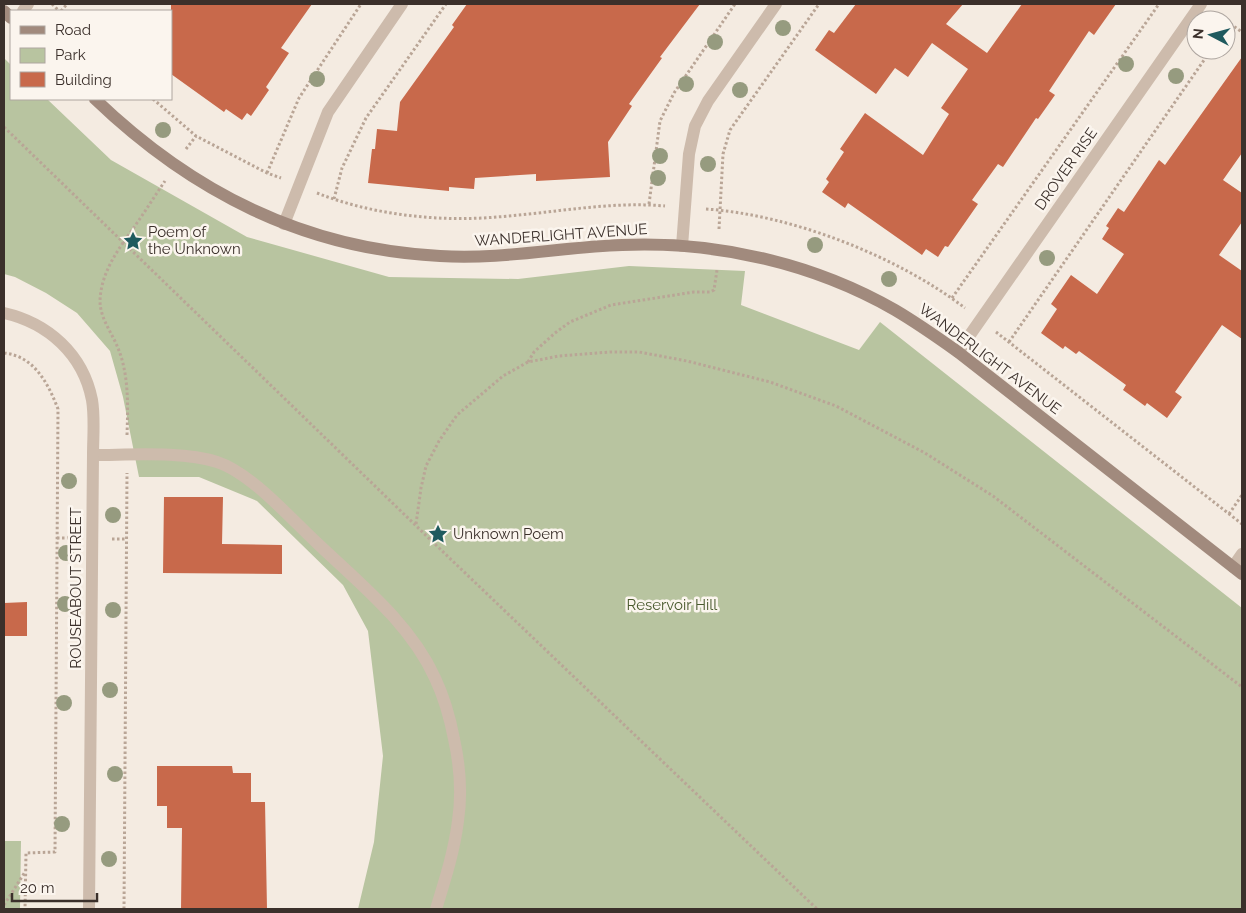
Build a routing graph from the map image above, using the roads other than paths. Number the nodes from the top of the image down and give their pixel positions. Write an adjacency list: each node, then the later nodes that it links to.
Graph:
1 (402, 4): 5 (street)
2 (776, 4): 6 (street)
3 (1201, 4): 8 (street, DROVER RISE)
4 (96, 100): 5 (street, WANDERLIGHT AVENUE)
5 (284, 224): 6 (street, WANDERLIGHT AVENUE)
6 (682, 246): 8 (street, WANDERLIGHT AVENUE)
7 (4, 313): 9 (street, ROUSEABOUT STREET)
8 (958, 352): 11 (street, WANDERLIGHT AVENUE)
9 (93, 455): 12 (street, ROUSEABOUT STREET); 13 (street)
10 (1242, 554): 11 (street)
11 (1238, 570)
12 (90, 909)
13 (436, 909)

